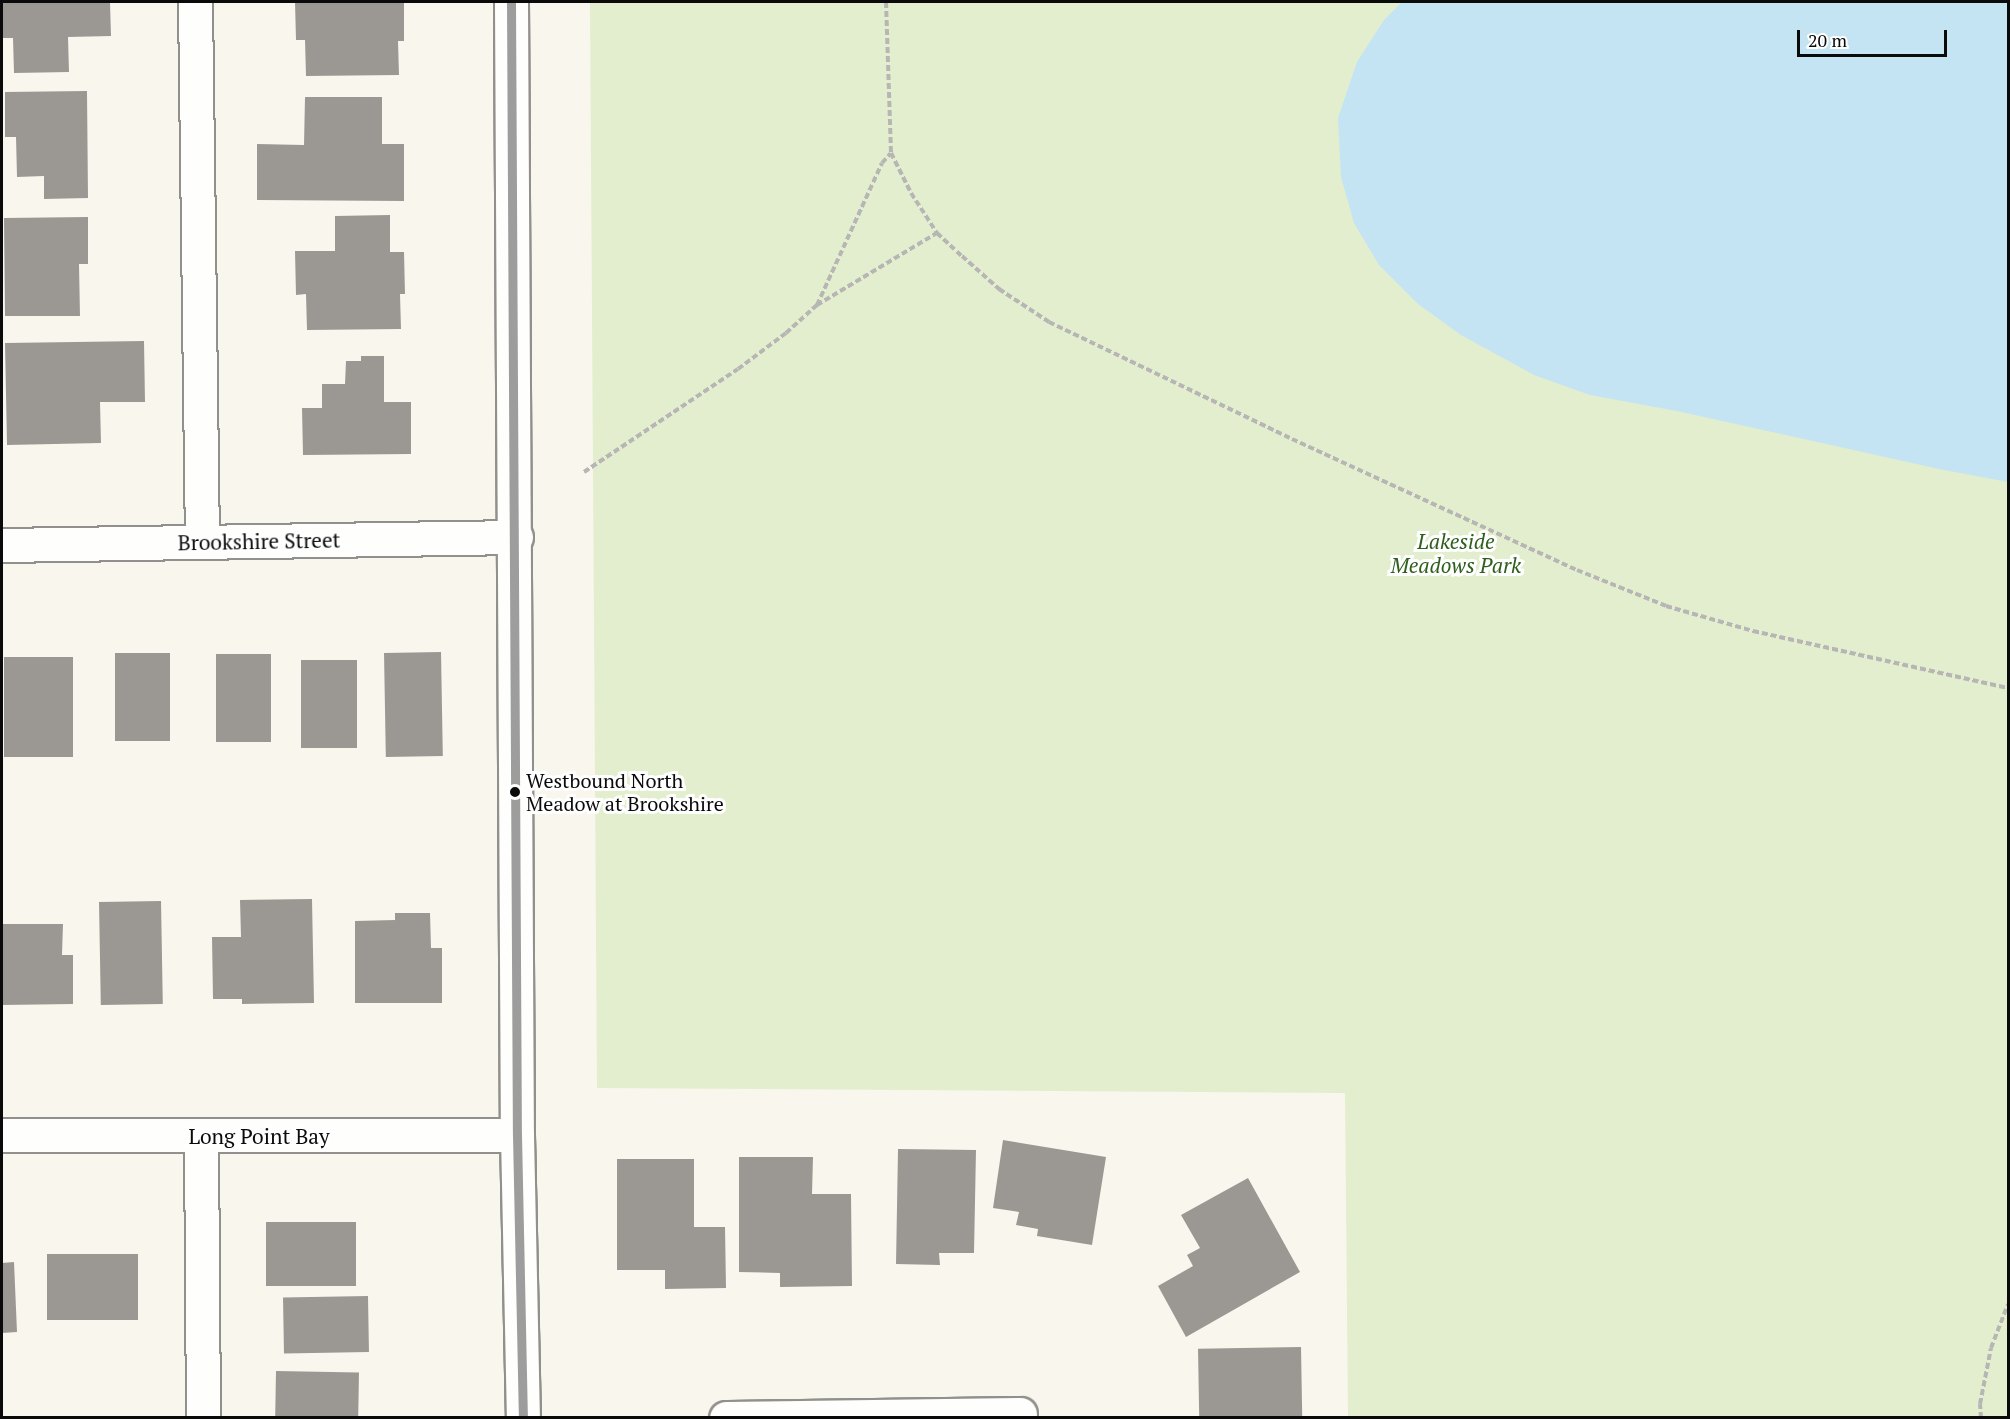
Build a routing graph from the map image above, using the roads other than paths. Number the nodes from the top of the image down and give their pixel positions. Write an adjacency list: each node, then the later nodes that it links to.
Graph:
1 (195, 2): 4 (street)
2 (511, 2): 3 (street)
3 (516, 537): 4 (street, Brookshire Street); 7 (street)
4 (202, 541): 5 (street, Brookshire Street)
5 (2, 545)
6 (2, 1135): 8 (street, Long Point Bay)
7 (517, 1135): 8 (street, Long Point Bay); 11 (street)
8 (201, 1136): 10 (street)
9 (1020, 1414): 12 (street)
10 (203, 1418)
11 (523, 1418)
12 (726, 1418)

